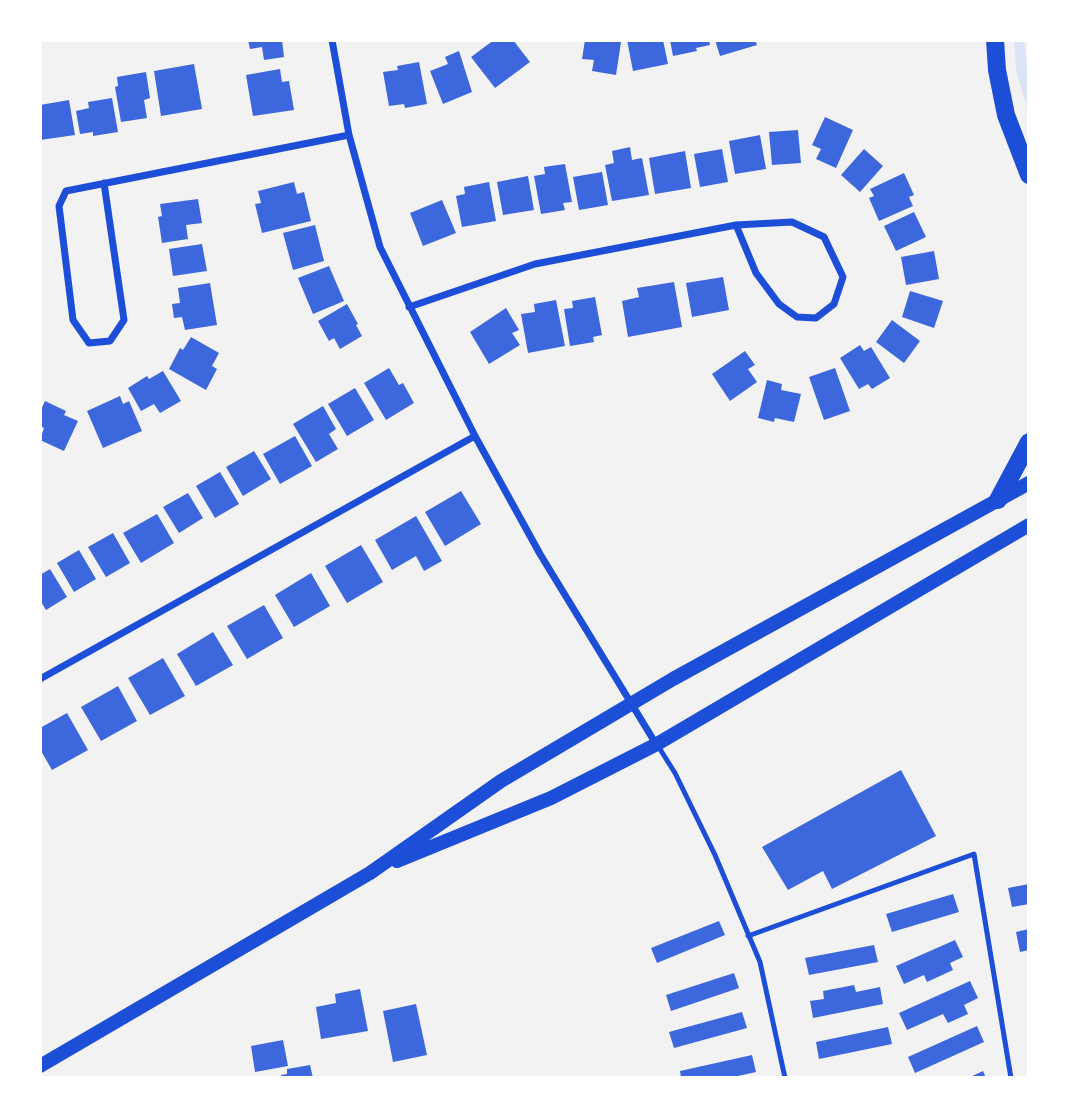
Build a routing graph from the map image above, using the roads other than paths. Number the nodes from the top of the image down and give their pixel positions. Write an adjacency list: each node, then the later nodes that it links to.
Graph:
1 (332, 40): 3 (street)
2 (995, 40): 4 (highway)
3 (349, 135): 5 (street); 7 (street)
4 (1029, 175)
5 (104, 183): 5 (street)
6 (736, 225): 6 (street); 7 (street)
7 (409, 307): 8 (street)
8 (475, 436): 13 (street); 14 (street)
9 (1029, 442): 11 (highway)
10 (1029, 483): 11 (main road)
11 (998, 500): 14 (main road)
12 (1029, 525): 15 (main road)
13 (40, 679)
14 (631, 705): 15 (street); 16 (main road)
15 (657, 744): 16 (main road); 17 (lane)
16 (370, 873): 18 (main road)
17 (748, 936): 19 (lane); 20 (lane)
18 (40, 1066)
19 (785, 1078)
20 (1011, 1078)

